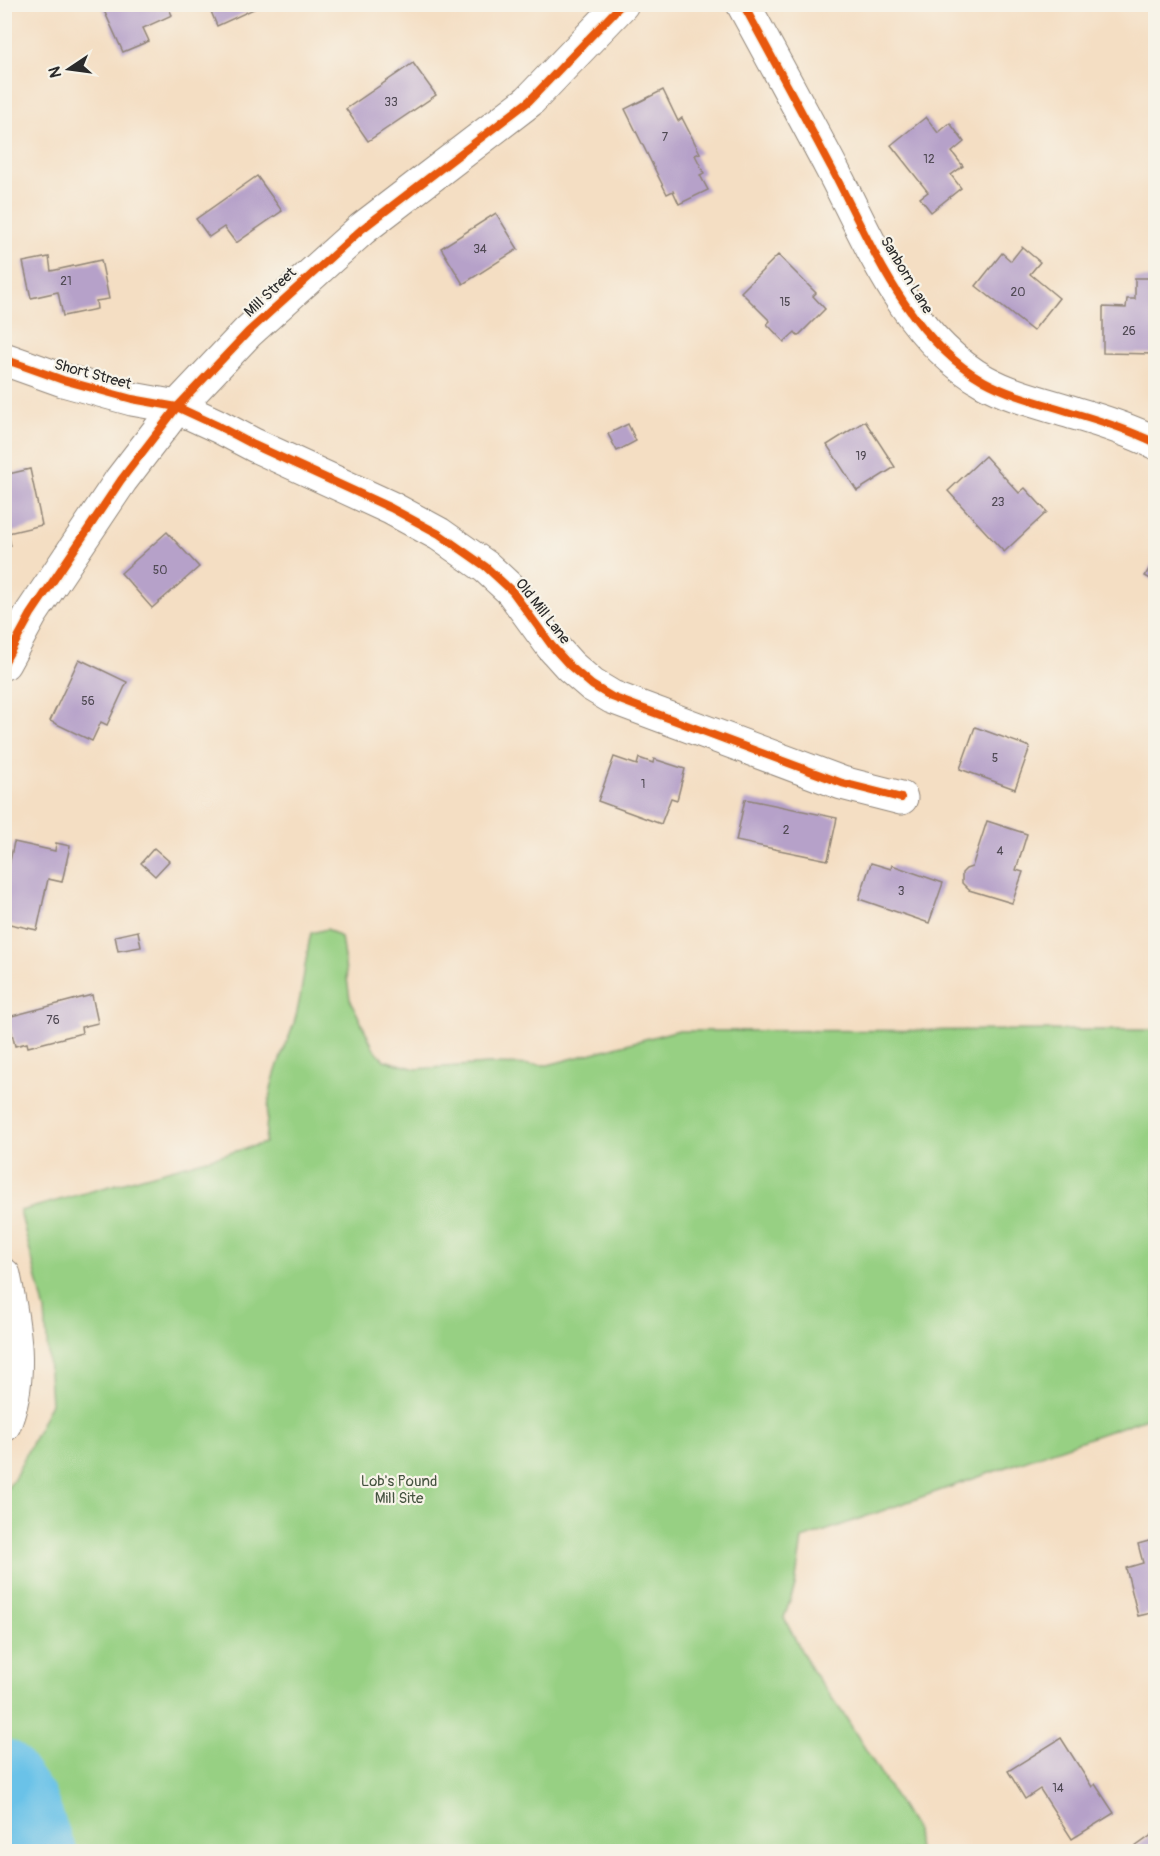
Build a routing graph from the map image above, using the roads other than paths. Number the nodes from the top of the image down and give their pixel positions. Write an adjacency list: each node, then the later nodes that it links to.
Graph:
1 (622, 4): 4 (street, Mill Street)
2 (743, 4): 5 (street, Sanborn Lane)
3 (4, 359): 4 (street, Short Street)
4 (177, 407): 6 (street, Mill Street); 7 (street, Old Mill Lane)
5 (1155, 443)
6 (4, 663)
7 (901, 798)
8 (4, 1275): 9 (street)
9 (4, 1425)

